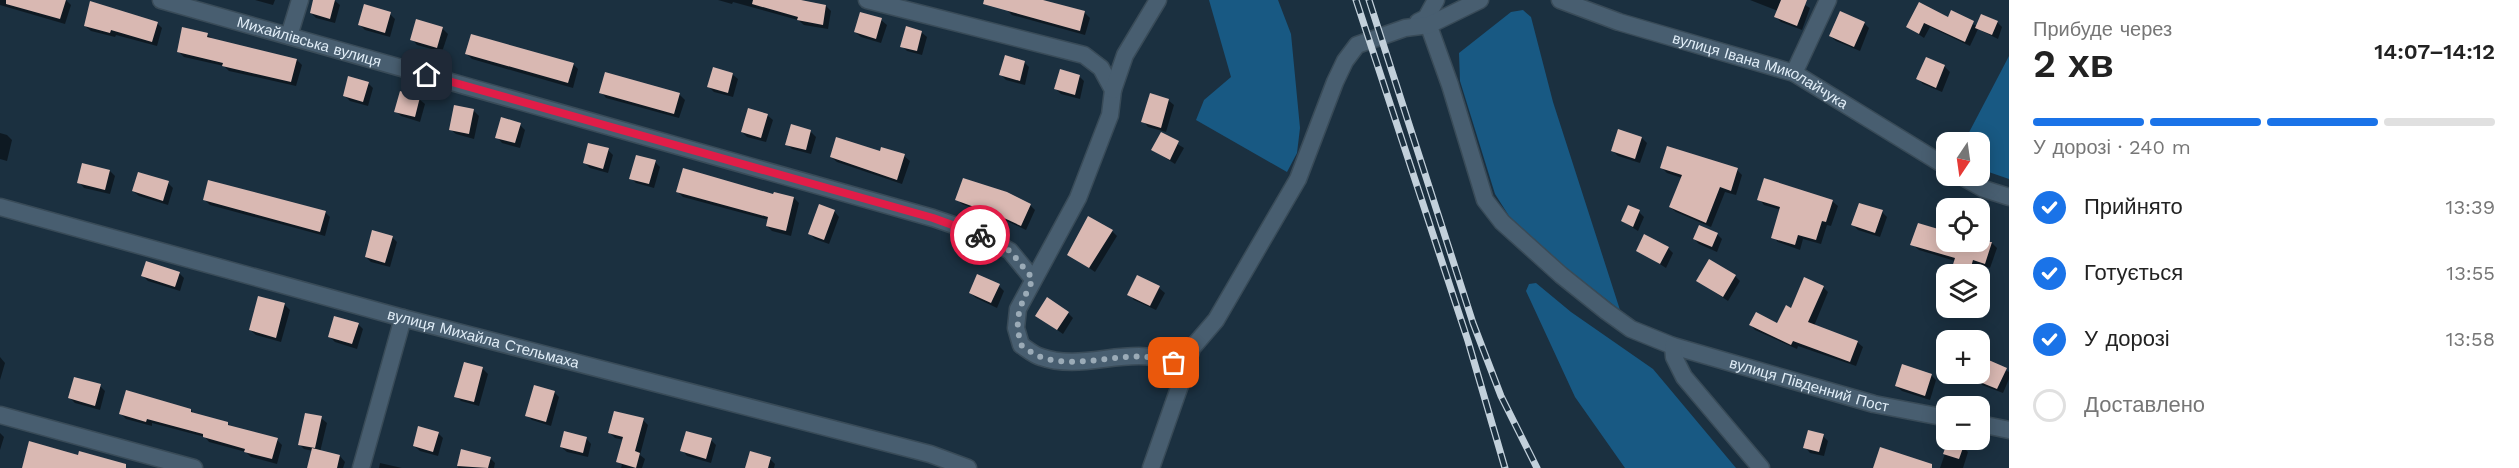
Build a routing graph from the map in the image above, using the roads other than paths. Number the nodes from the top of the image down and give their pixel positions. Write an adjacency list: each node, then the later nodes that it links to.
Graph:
1 (160, 0): 10 (street, Михайлівська вулиця)
2 (300, 0): 10 (street)
3 (867, 0): 12 (street)
4 (1158, 0): 12 (street)
5 (1436, 0): 9 (street)
6 (1480, 0): 9 (street)
7 (1560, 0): 11 (street, вулиця Івана Миколайчука)
8 (1828, 0): 11 (street)
9 (1428, 21): 19 (street, вулиця Південний Пост); 20 (street)
10 (289, 36): 17 (street, Михайлівська вулиця)
11 (1794, 73): 13 (street, вулиця Івана Миколайчука)
12 (1113, 90): 17 (street)
13 (1936, 160)
14 (1979, 186): 15 (street)
15 (2009, 197)
16 (0, 207): 18 (street, вулиця Михайла Стельмаха)
17 (1033, 279): 20 (street)
18 (403, 318): 26 (street); 27 (street, вулиця Михайла Стельмаха)
19 (1673, 346): 22 (street, вулиця Південний Пост); 29 (street)
20 (1185, 371): 28 (street)
21 (0, 415): 25 (street)
22 (1936, 416)
23 (1990, 426): 24 (street)
24 (2009, 430)
25 (194, 468)
26 (361, 468)
27 (968, 468)
28 (1151, 468)
29 (1761, 468)

